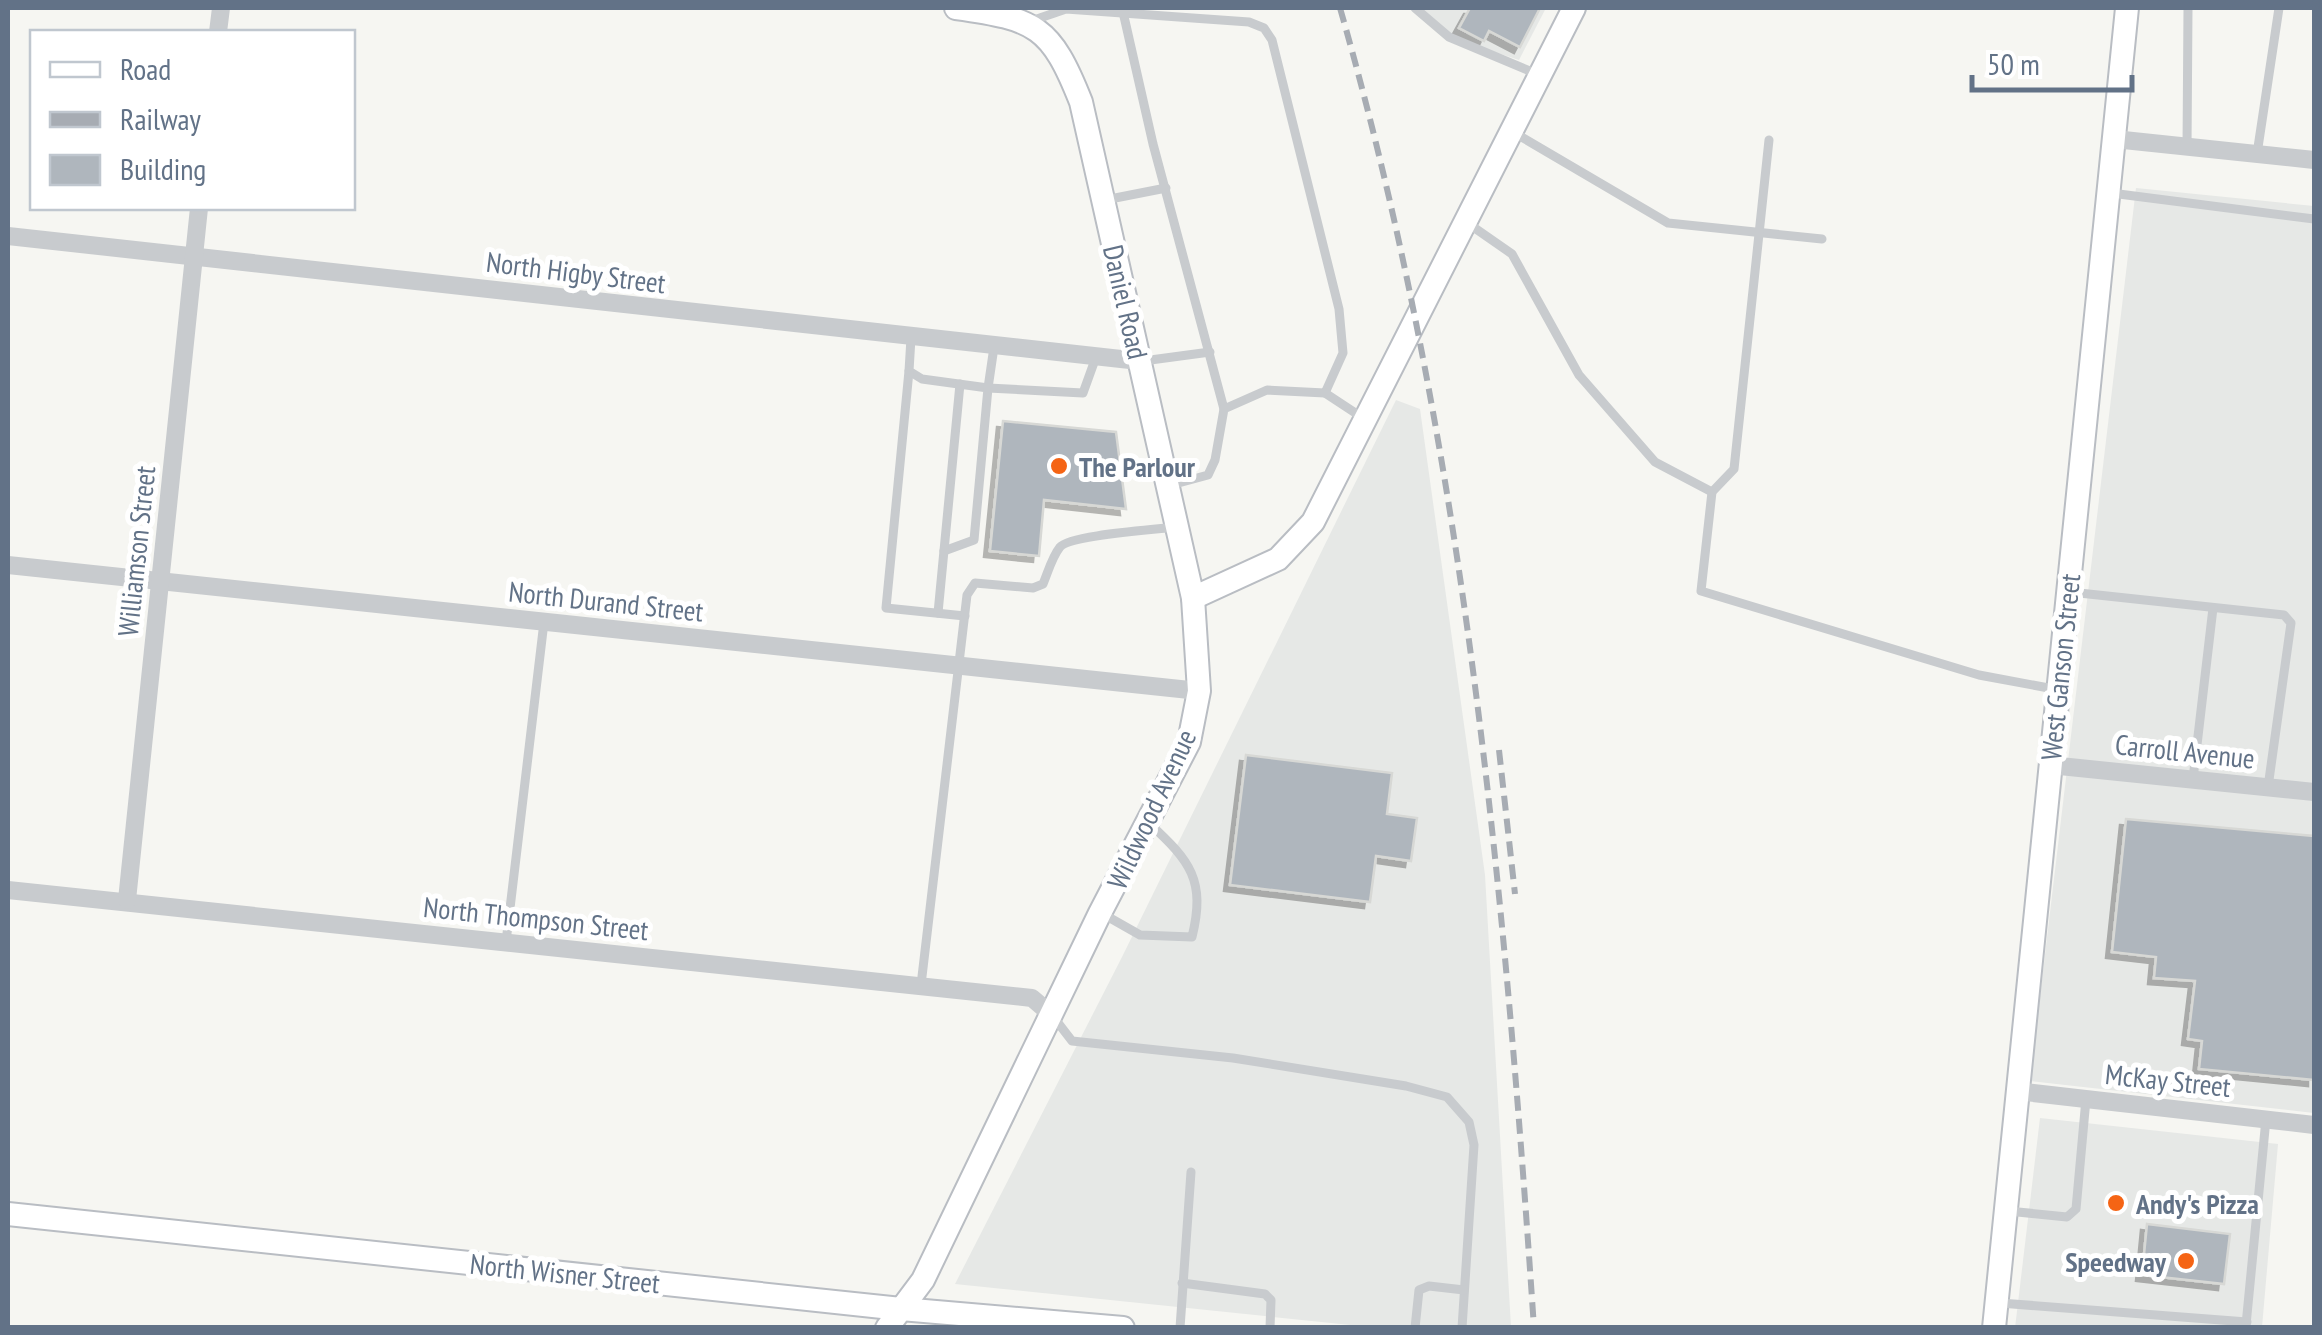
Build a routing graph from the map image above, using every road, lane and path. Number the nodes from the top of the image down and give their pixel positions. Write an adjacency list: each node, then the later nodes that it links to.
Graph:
1 (956, 8): 8 (street)
2 (1415, 8): 9 (lane)
3 (1574, 8): 9 (street)
4 (2128, 8): 11 (street, West Ganson Street)
5 (2188, 8): 13 (lane)
6 (2279, 8): 14 (lane)
7 (1123, 12): 8 (lane); 16 (lane); 34 (lane)
8 (1028, 22): 18 (street, Daniel Road)
9 (1539, 75): 10 (street)
10 (1510, 130): 21 (street); 22 (lane)
11 (2114, 139): 13 (street); 17 (street, West Ganson Street)
12 (1768, 140): 22 (lane)
13 (2188, 146): 14 (street)
14 (2257, 154): 15 (street)
15 (2314, 160)
16 (1166, 188): 18 (lane); 28 (lane)
17 (2108, 193): 20 (lane); 43 (street, West Ganson Street)
18 (1103, 201): 30 (street, Daniel Road)
19 (200, 210): 25 (street, Williamson Street)
20 (2314, 219)
21 (1464, 221): 36 (street); 38 (lane)
22 (1758, 232): 24 (lane); 38 (lane)
23 (8, 236): 25 (street, North Higby Street)
24 (1822, 239)
25 (194, 255): 26 (street, North Higby Street); 42 (street, Williamson Street)
26 (911, 338): 27 (street, North Higby Street); 31 (lane)
27 (994, 347): 29 (street, North Higby Street); 33 (lane)
28 (1210, 352): 30 (lane); 35 (lane)
29 (1096, 357): 30 (street, North Higby Street); 33 (lane)
30 (1139, 361): 37 (street, Daniel Road)
31 (909, 371): 32 (lane); 46 (lane)
32 (960, 384): 33 (lane); 40 (lane)
33 (988, 388): 40 (lane)
34 (1325, 393): 35 (lane); 36 (lane)
35 (1224, 409): 37 (lane)
36 (1363, 418): 44 (street)
37 (1168, 486): 39 (street, Daniel Road)
38 (1712, 492): 50 (lane)
39 (1176, 527): 44 (street, Daniel Road); 47 (lane)
40 (944, 551): 46 (lane)
41 (8, 565): 42 (street, North Durand Street)
42 (161, 580): 48 (street, North Durand Street); 58 (street, Williamson Street)
43 (2068, 592): 45 (lane); 50 (street, West Ganson Street)
44 (1193, 598): 51 (street, Wildwood Avenue)
45 (2213, 608): 53 (lane); 54 (lane)
46 (938, 613): 47 (lane)
47 (966, 616): 49 (lane)
48 (544, 622): 49 (street, North Durand Street); 60 (lane)
49 (960, 667): 51 (street, North Durand Street); 61 (lane)
50 (2057, 690): 52 (street, West Ganson Street)
51 (1200, 691): 56 (street, Wildwood Avenue)
52 (2050, 765): 53 (street, Carroll Avenue); 63 (street, West Ganson Street)
53 (2193, 780): 54 (street, Carroll Avenue)
54 (2268, 787): 55 (street, Carroll Avenue)
55 (2314, 792)
56 (1150, 824): 59 (street, Wildwood Avenue); 59 (lane)
57 (8, 890): 58 (street, North Thompson Street)
58 (126, 900): 60 (street, North Thompson Street)
59 (1100, 913): 62 (street, Wildwood Avenue)
60 (506, 943): 61 (street, North Thompson Street)
61 (920, 985): 62 (street, North Thompson Street)
62 (1052, 1015): 71 (lane); 73 (street, Wildwood Avenue)
63 (2016, 1091): 64 (street, McKay Street); 68 (street, West Ganson Street)
64 (2086, 1099): 65 (street, McKay Street); 68 (lane)
65 (2266, 1119): 66 (street, McKay Street); 74 (lane)
66 (2314, 1124)
67 (1190, 1172): 70 (lane)
68 (2004, 1210): 72 (street, West Ganson Street)
69 (8, 1214): 73 (street, North Wisner Street)
70 (1182, 1283): 76 (lane); 77 (lane)
71 (1464, 1290): 78 (lane); 79 (lane)
72 (1996, 1303): 74 (lane); 80 (street, West Ganson Street)
73 (894, 1318): 75 (street, North Wisner Street)
74 (2246, 1325)
75 (1123, 1328)
76 (1180, 1328)
77 (1270, 1328)
78 (1416, 1328)
79 (1462, 1328)
80 (1994, 1328)

